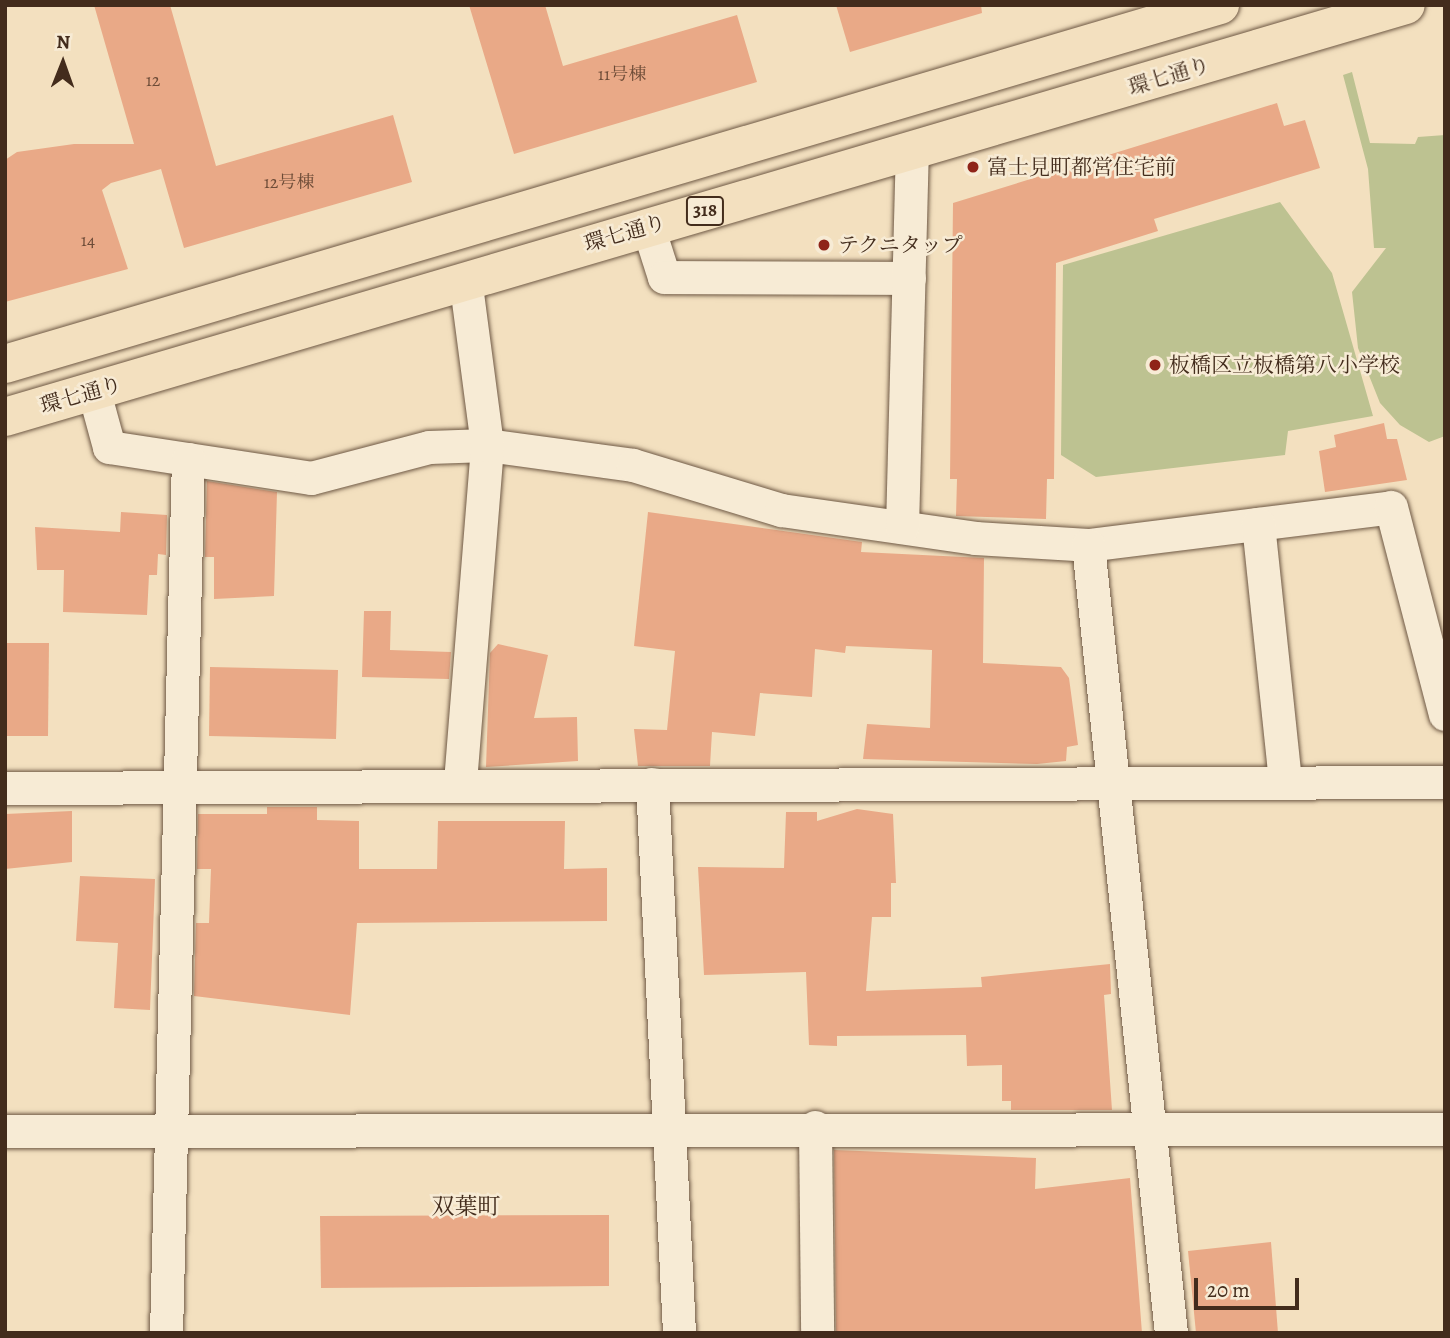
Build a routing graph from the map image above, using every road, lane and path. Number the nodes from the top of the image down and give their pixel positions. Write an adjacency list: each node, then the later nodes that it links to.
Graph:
1 (1220, 5): 3 (main road, 318)
2 (1406, 5): 4 (main road, 環七通り / 318)
3 (1176, 11): 8 (main road, 318)
4 (912, 153): 5 (main road, 環七通り / 318); 6 (street)
5 (648, 227): 6 (street); 7 (main road, 環七通り / 318)
6 (909, 278): 14 (street)
7 (465, 279): 9 (main road, 環七通り / 318); 11 (street)
8 (5, 364)
9 (94, 392): 10 (main road, 環七通り / 318); 12 (street)
10 (5, 417)
11 (486, 445): 12 (street); 14 (street); 17 (street)
12 (188, 459): 22 (street)
13 (1258, 524): 15 (street); 16 (street); 19 (street)
14 (902, 527): 15 (street)
15 (1088, 545): 18 (street)
16 (1445, 714)
17 (460, 782): 21 (street); 22 (street)
18 (1114, 782): 19 (street); 21 (street); 26 (street)
19 (1285, 782): 20 (street)
20 (1445, 782)
21 (652, 784): 25 (street)
22 (176, 787): 23 (street); 29 (street)
23 (5, 788)
24 (815, 1127): 25 (street); 26 (street); 32 (street)
25 (670, 1129): 29 (street); 31 (street)
26 (1148, 1129): 27 (street); 33 (street)
27 (1445, 1129)
28 (5, 1131): 29 (street)
29 (169, 1131): 30 (street)
30 (166, 1333)
31 (679, 1333)
32 (817, 1333)
33 (1171, 1333)

